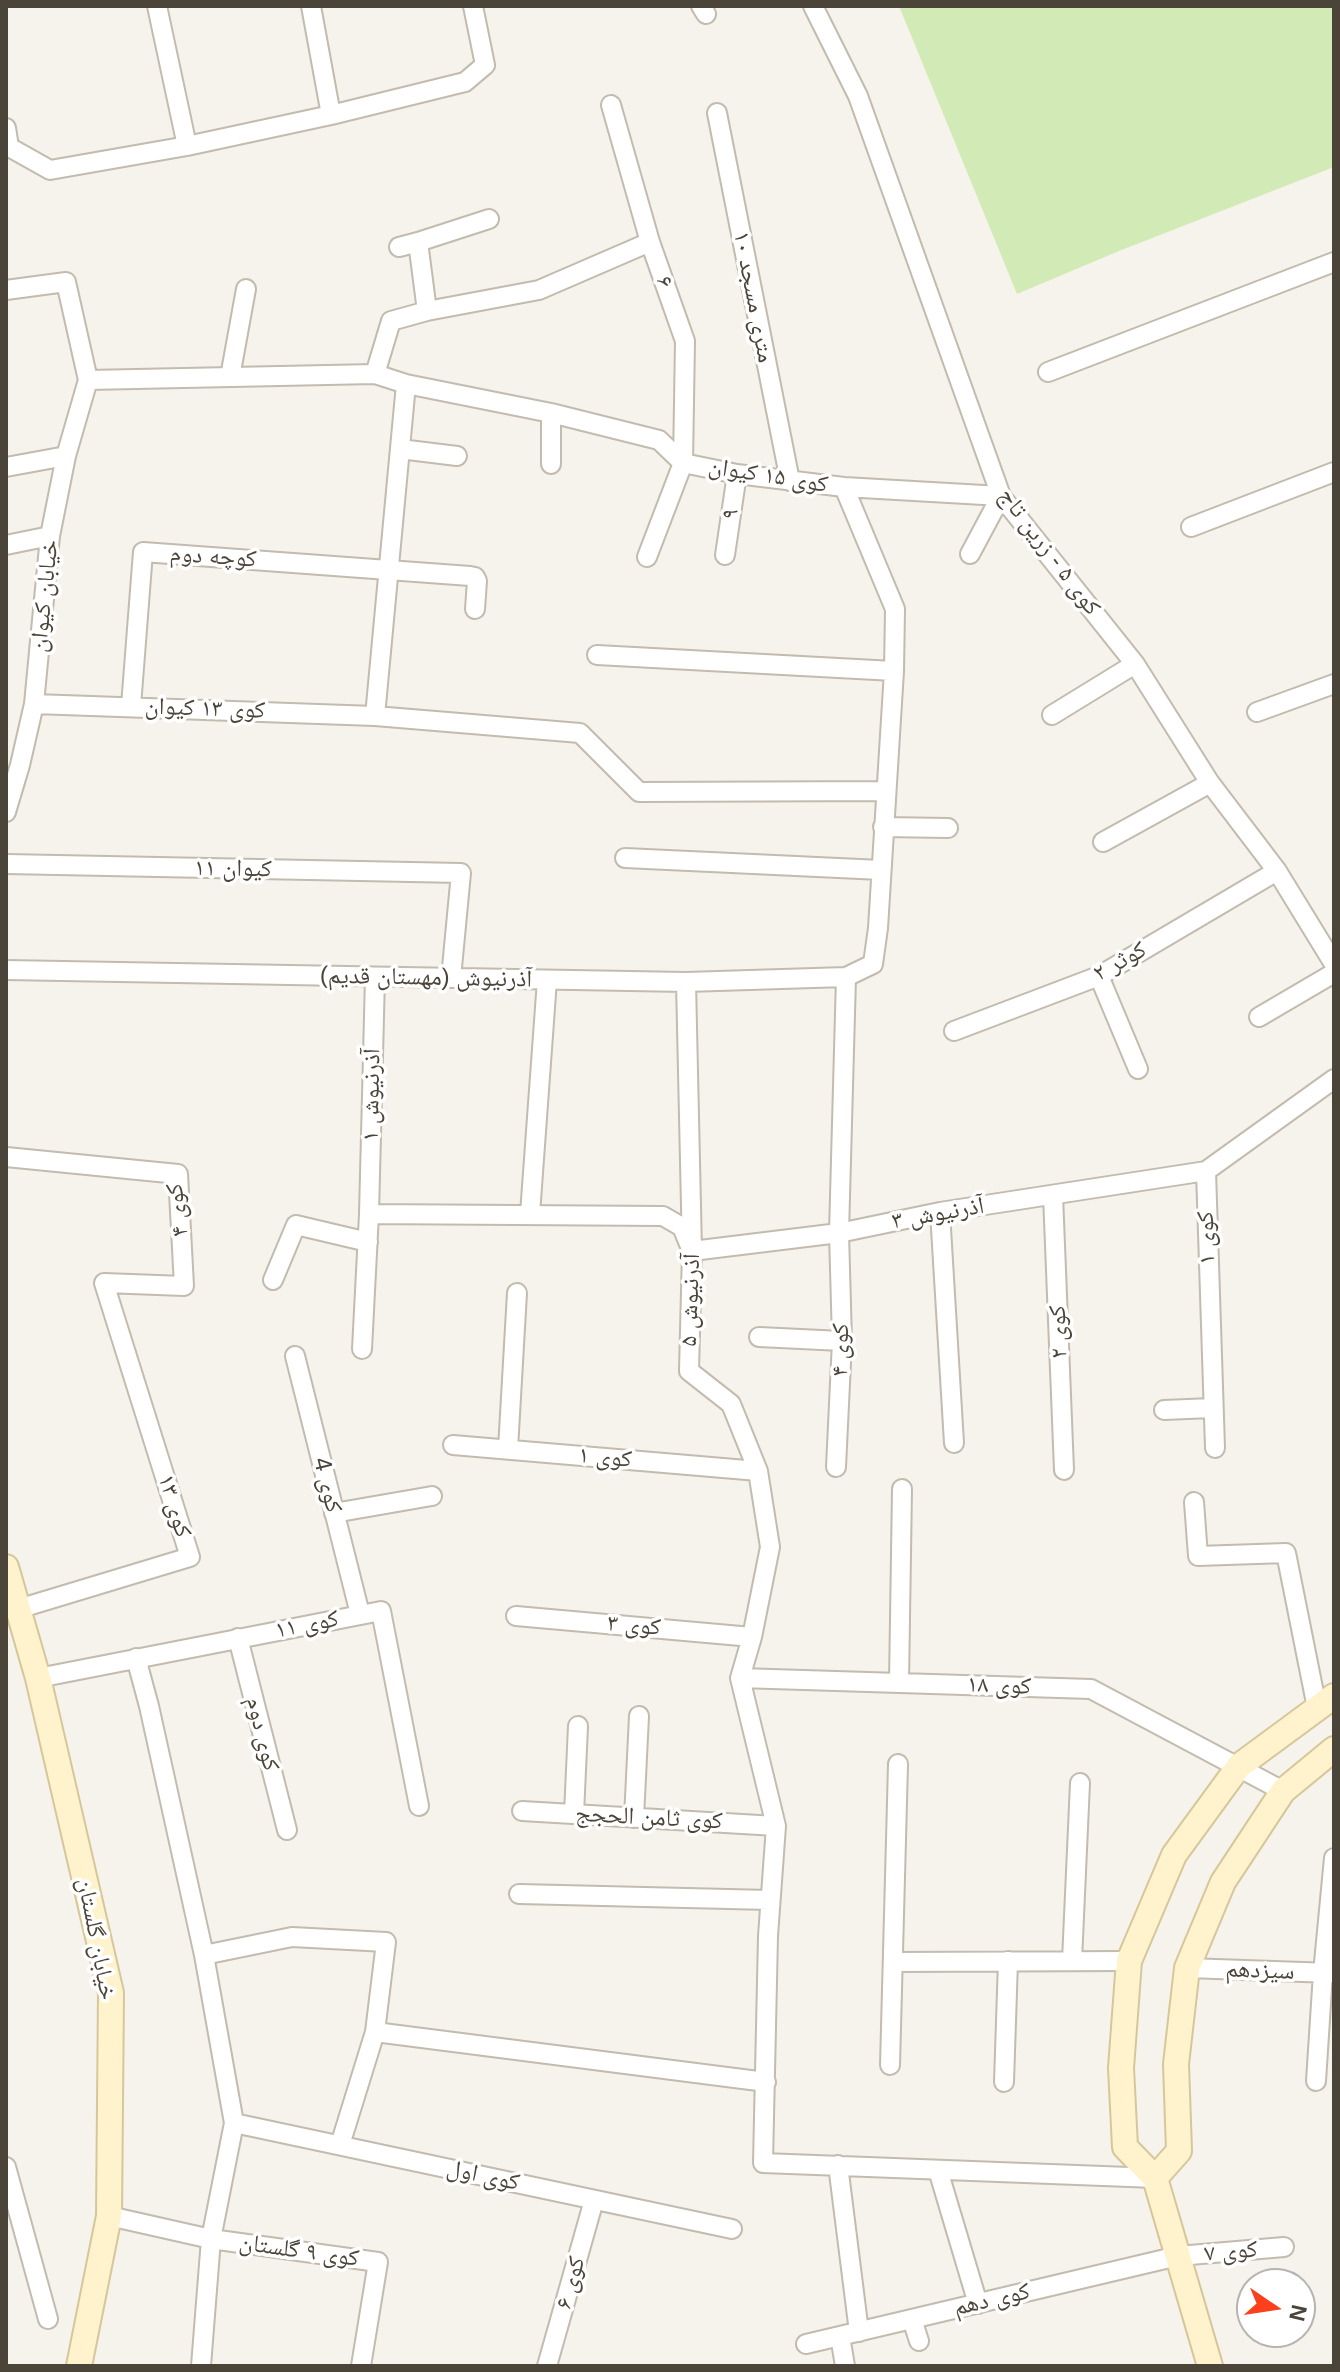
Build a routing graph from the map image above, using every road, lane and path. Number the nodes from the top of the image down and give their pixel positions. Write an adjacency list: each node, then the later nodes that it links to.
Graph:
1 (157, 6): 9 (street)
2 (311, 6): 7 (street)
3 (473, 6): 7 (street)
4 (813, 6): 34 (street, کوی ۵ - زرین تاج)
5 (611, 105): 12 (street, ۶)
6 (717, 113): 32 (street, ۱۰ متری مسجد)
7 (331, 115): 9 (street)
8 (6, 128): 9 (street)
9 (187, 146)
10 (489, 219): 11 (street)
11 (418, 242): 13 (street); 17 (street)
12 (650, 242): 17 (street); 27 (street, ۶)
13 (399, 247)
14 (1334, 262): 18 (street)
15 (246, 289): 20 (street)
16 (6, 290): 21 (street)
17 (427, 311): 19 (street)
18 (1048, 372)
19 (375, 374): 20 (street, کوی ۱۵ کیوان); 22 (street, کوی ۱۵ کیوان)
20 (230, 377): 21 (street, کوی ۱۵ کیوان)
21 (88, 380): 25 (street, خیابان کیوان)
22 (406, 384): 23 (street, کوی ۱۵ کیوان); 24 (street)
23 (551, 413): 27 (street, کوی ۱۵ کیوان); 28 (street)
24 (400, 449): 26 (street); 41 (street)
25 (66, 456): 29 (street); 36 (street, خیابان کیوان)
26 (457, 456)
27 (683, 463): 31 (street, کوی ۱۵ کیوان); 40 (street)
28 (551, 464)
29 (6, 467)
30 (1334, 472): 35 (street)
31 (737, 474): 32 (street, کوی ۱۵ کیوان); 39 (street, ۹)
32 (790, 481): 33 (street, کوی ۱۵ کیوان)
33 (844, 487): 34 (street, کوی ۱۵ کیوان); 45 (street)
34 (1001, 496): 38 (street); 44 (street, کوی ۵ - زرین تاج)
35 (1191, 527)
36 (50, 536): 37 (street); 47 (street, خیابان کیوان)
37 (6, 545)
38 (970, 554)
39 (725, 555)
40 (647, 557)
41 (389, 569): 42 (street); 48 (street, کوچه دوم); 51 (street)
42 (475, 609)
43 (597, 655): 45 (street)
44 (1135, 664): 50 (street); 53 (street, کوی ۵ - زرین تاج)
45 (894, 671): 54 (street)
46 (1334, 684): 49 (street)
47 (34, 704): 48 (street, کوی ۱۳ کیوان); 52 (street, خیابان کیوان)
48 (131, 706): 51 (street, کوی ۱۳ کیوان)
49 (1257, 712)
50 (1052, 715)
51 (375, 716): 54 (street, کوی ۱۳ کیوان)
52 (13, 767): 55 (street, خیابان کیوان)
53 (1210, 783): 58 (street); 62 (street, کوی ۵ - زرین تاج)
54 (885, 791): 56 (street)
55 (6, 812)
56 (883, 827): 57 (street); 61 (street)
57 (948, 828)
58 (1103, 842)
59 (625, 858): 61 (street)
60 (6, 864): 69 (street, کیوان ۱۱)
61 (881, 870): 68 (street)
62 (1277, 871): 63 (street, کوی ۵ - زرین تاج); 66 (street, کوثر ۲)
63 (1334, 964)
64 (6, 970): 67 (street, آذرنیوش (مهستان قدیم))
65 (1334, 973): 72 (street)
66 (1099, 976): 73 (street, کوثر ۲); 74 (street)
67 (375, 977): 69 (street, آذرنیوش (مهستان قدیم)); 80 (street, آذرنیوش ۱)
68 (846, 977): 71 (street, آذرنیوش (مهستان قدیم)); 82 (street)
69 (451, 978): 70 (street, آذرنیوش (مهستان قدیم))
70 (547, 980): 71 (street, آذرنیوش (مهستان قدیم)); 81 (street)
71 (686, 982): 84 (street, آذرنیوش ۵)
72 (1259, 1017)
73 (954, 1031)
74 (1138, 1069)
75 (1334, 1079): 77 (street, آذرنیوش ۳)
76 (6, 1157): 86 (street, کوی ۴)
77 (1206, 1171): 78 (street, آذرنیوش ۳); 92 (street, کوی ۱)
78 (1053, 1195): 79 (street, آذرنیوش ۳); 99 (street, کوی ۲)
79 (940, 1212): 82 (street, آذرنیوش ۳); 94 (street)
80 (369, 1214): 81 (street); 83 (street, آذرنیوش ۱)
81 (530, 1214): 84 (street)
82 (839, 1233): 84 (street, آذرنیوش ۳); 89 (street, کوی ۴)
83 (368, 1242): 85 (street); 90 (street, آذرنیوش ۱)
84 (692, 1251): 100 (street, آذرنیوش ۵)
85 (273, 1280)
86 (104, 1283): 106 (street, کوی ۱۳)
87 (517, 1293): 97 (street)
88 (759, 1337): 89 (street)
89 (842, 1341): 98 (street, کوی ۴)
90 (362, 1349)
91 (295, 1356): 104 (street, کوی 4)
92 (1212, 1408): 93 (street); 96 (street, کوی ۱)
93 (1164, 1410)
94 (954, 1443)
95 (453, 1445): 97 (street, کوی ۱)
96 (1215, 1448)
97 (508, 1449): 100 (street, کوی ۱)
98 (836, 1467)
99 (1064, 1470)
100 (758, 1471): 109 (street, آذرنیوش ۵)
101 (902, 1489): 114 (street)
102 (432, 1496): 104 (street)
103 (1194, 1502): 115 (street)
104 (334, 1513): 107 (street, کوی 4)
105 (6, 1567): 106 (street, خیابان گلستان)
106 (18, 1609): 112 (street, خیابان گلستان)
107 (360, 1614): 110 (street, کوی ۱۱); 123 (street, کوی ۱۱)
108 (516, 1616): 109 (street, کوی ۳)
109 (752, 1637): 113 (street, آذرنیوش ۵)
110 (238, 1638): 111 (street, کوی ۱۱); 128 (street, کوی دوم)
111 (136, 1658): 112 (street, کوی ۱۱); 132 (street)
112 (38, 1678): 151 (street, خیابان گلستان)
113 (740, 1678): 114 (street, کوی ۱۸); 127 (street)
114 (899, 1683): 120 (street, کوی ۱۸)
115 (1326, 1702): 120 (street)
116 (639, 1716): 126 (street)
117 (578, 1726): 125 (street)
118 (1334, 1749): 122 (street)
119 (898, 1764): 136 (street)
120 (1239, 1766): 122 (street, کوی ۱۸); 135 (street)
121 (1080, 1783): 134 (street)
122 (1283, 1791): 137 (street)
123 (419, 1806)
124 (522, 1811): 125 (street, کوی ثامن الحجج)
125 (574, 1814): 126 (street, کوی ثامن الحجج)
126 (634, 1818): 127 (street, کوی ثامن الحجج)
127 (776, 1826): 131 (street)
128 (287, 1830)
129 (1334, 1858): 138 (street)
130 (519, 1894): 131 (street)
131 (770, 1900): 142 (street)
132 (204, 1955): 139 (street); 144 (street)
133 (1008, 1961): 134 (street); 136 (street); 143 (street)
134 (1072, 1961): 135 (street)
135 (1129, 1961): 149 (street)
136 (893, 1962): 140 (street)
137 (1187, 1968): 138 (street, سیزدهم); 149 (street)
138 (1328, 1973): 141 (street)
139 (375, 2032): 142 (street); 145 (street)
140 (890, 2065)
141 (1316, 2081)
142 (766, 2082): 146 (street)
143 (1004, 2082)
144 (234, 2123): 145 (street, کوی اول); 153 (street, کوی ۹ گلستان)
145 (340, 2145): 150 (street, کوی اول)
146 (838, 2165): 148 (street); 159 (street)
147 (6, 2167): 157 (street)
148 (938, 2170): 149 (street); 156 (street)
149 (1155, 2178): 155 (street)
150 (594, 2200): 152 (street, کوی اول); 165 (street, کوی ۶)
151 (109, 2216): 153 (street, کوی ۹ گلستان); 162 (street, خیابان گلستان)
152 (732, 2229)
153 (211, 2239): 163 (street, کوی ۹ گلستان); 164 (street, کوی ۹ گلستان)
154 (1284, 2247): 155 (street, کوی ۷)
155 (1178, 2256): 156 (street, کوی دهم); 167 (street)
156 (978, 2304): 158 (street, کوی دهم)
157 (48, 2319)
158 (912, 2319): 159 (street, کوی دهم); 160 (street)
159 (850, 2334): 161 (street, کوی دهم); 166 (street)
160 (919, 2341)
161 (806, 2344)
162 (79, 2366)
163 (201, 2366)
164 (361, 2366)
165 (547, 2366)
166 (845, 2366)
167 (1210, 2366)

